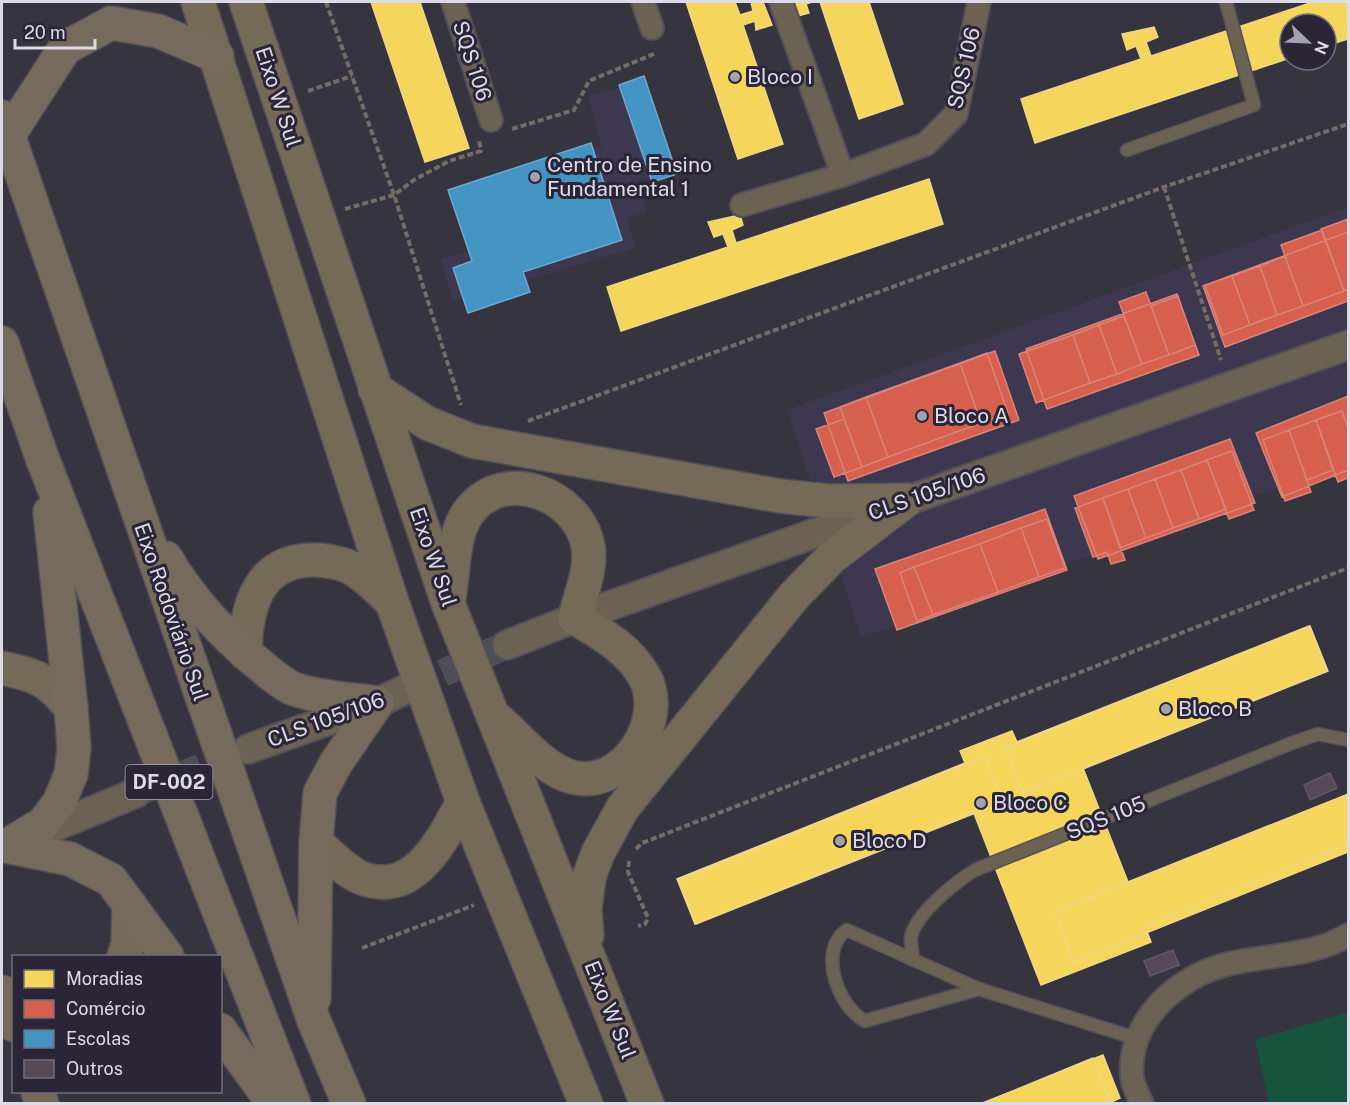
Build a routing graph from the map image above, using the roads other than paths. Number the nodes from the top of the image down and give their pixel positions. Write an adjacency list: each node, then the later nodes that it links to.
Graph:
1 (198, 2): 9 (main road)
2 (246, 2): 17 (main road, Eixo W Sul)
3 (453, 2): 10 (street, SQS 106)
4 (644, 2): 8 (street)
5 (781, 2): 13 (street)
6 (979, 2): 13 (street, SQS 106)
7 (1226, 2): 12 (lane)
8 (652, 27)
9 (217, 56): 11 (highway); 21 (main road)
10 (492, 120)
11 (5, 126): 20 (highway, Eixo Rodoviário Sul / DF-002)
12 (1127, 150)
13 (843, 175): 14 (street, SQS 106)
14 (742, 205)
15 (2, 343): 18 (highway, DF-002)
16 (1348, 345): 19 (street, CLS 105/106)
17 (375, 389): 19 (main road); 22 (main road, Eixo W Sul)
18 (43, 460): 28 (highway); 49 (highway, DF-002)
19 (907, 500): 23 (street, CLS 105/106); 40 (main road)
20 (133, 503): 25 (highway); 45 (highway, Eixo Rodoviário Sul / DF-002)
21 (392, 602): 25 (main road); 33 (main road)
22 (448, 603): 23 (main road); 29 (main road, Eixo W Sul)
23 (574, 618): 24 (street, CLS 105/106); 29 (main road)
24 (507, 645)
25 (245, 653): 27 (highway)
26 (2, 668): 28 (main road)
27 (390, 696): 31 (street, CLS 105/106); 34 (highway)
28 (71, 708): 35 (highway)
29 (491, 713): 40 (main road, Eixo W Sul)
30 (1348, 740): 41 (lane, SQS 105)
31 (248, 749)
32 (136, 794): 35 (street)
33 (463, 801): 34 (main road); 51 (main road)
34 (316, 842): 45 (highway)
35 (4, 847): 36 (highway)
36 (129, 904): 38 (main road); 39 (highway)
37 (1348, 935): 47 (street)
38 (125, 955)
39 (166, 955)
40 (589, 958): 52 (main road, Eixo W Sul)
41 (913, 960): 42 (lane); 42 (lane)
42 (979, 989): 47 (lane)
43 (2, 992): 44 (main road)
44 (12, 1020)
45 (314, 1021): 50 (highway, Eixo Rodoviário Sul / DF-002)
46 (222, 1033): 48 (highway)
47 (1136, 1038): 53 (street)
48 (274, 1104)
49 (294, 1104)
50 (349, 1104)
51 (586, 1104)
52 (647, 1104)
53 (1142, 1104)

